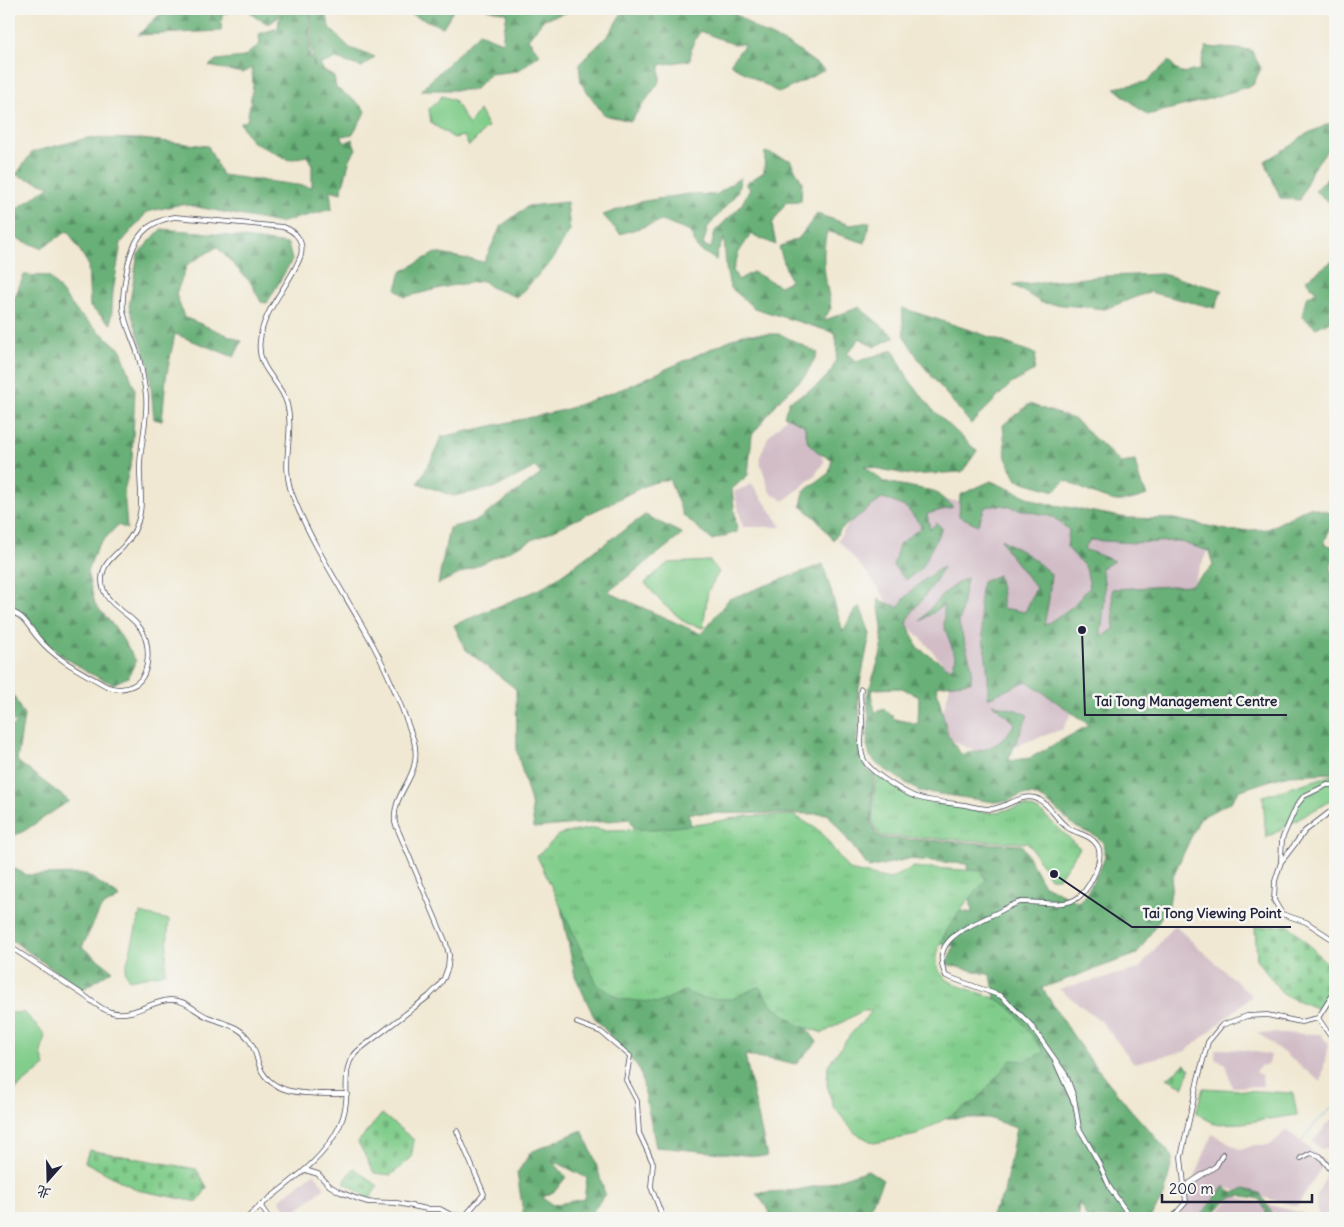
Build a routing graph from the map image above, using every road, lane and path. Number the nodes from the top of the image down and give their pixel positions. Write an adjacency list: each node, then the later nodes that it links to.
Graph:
1 (9, 611): 12 (street)
2 (861, 689): 25 (street)
3 (1335, 784): 5 (street)
4 (1335, 808): 5 (street)
5 (1281, 862): 6 (street)
6 (1335, 941)
7 (9, 946): 12 (street)
8 (1335, 991): 9 (street)
9 (1318, 1018): 11 (street); 18 (street)
10 (578, 1023): 24 (street)
11 (1335, 1040)
12 (347, 1094): 16 (street)
13 (457, 1131): 20 (street)
14 (1223, 1154): 18 (street)
15 (1301, 1158): 17 (street)
16 (305, 1170): 19 (street); 20 (street)
17 (1335, 1175)
18 (1185, 1186): 26 (street)
19 (260, 1205): 21 (street); 22 (street)
20 (469, 1213): 23 (street)
21 (247, 1218)
22 (269, 1218)
23 (472, 1218)
24 (663, 1218)
25 (1131, 1218)
26 (1172, 1218)

